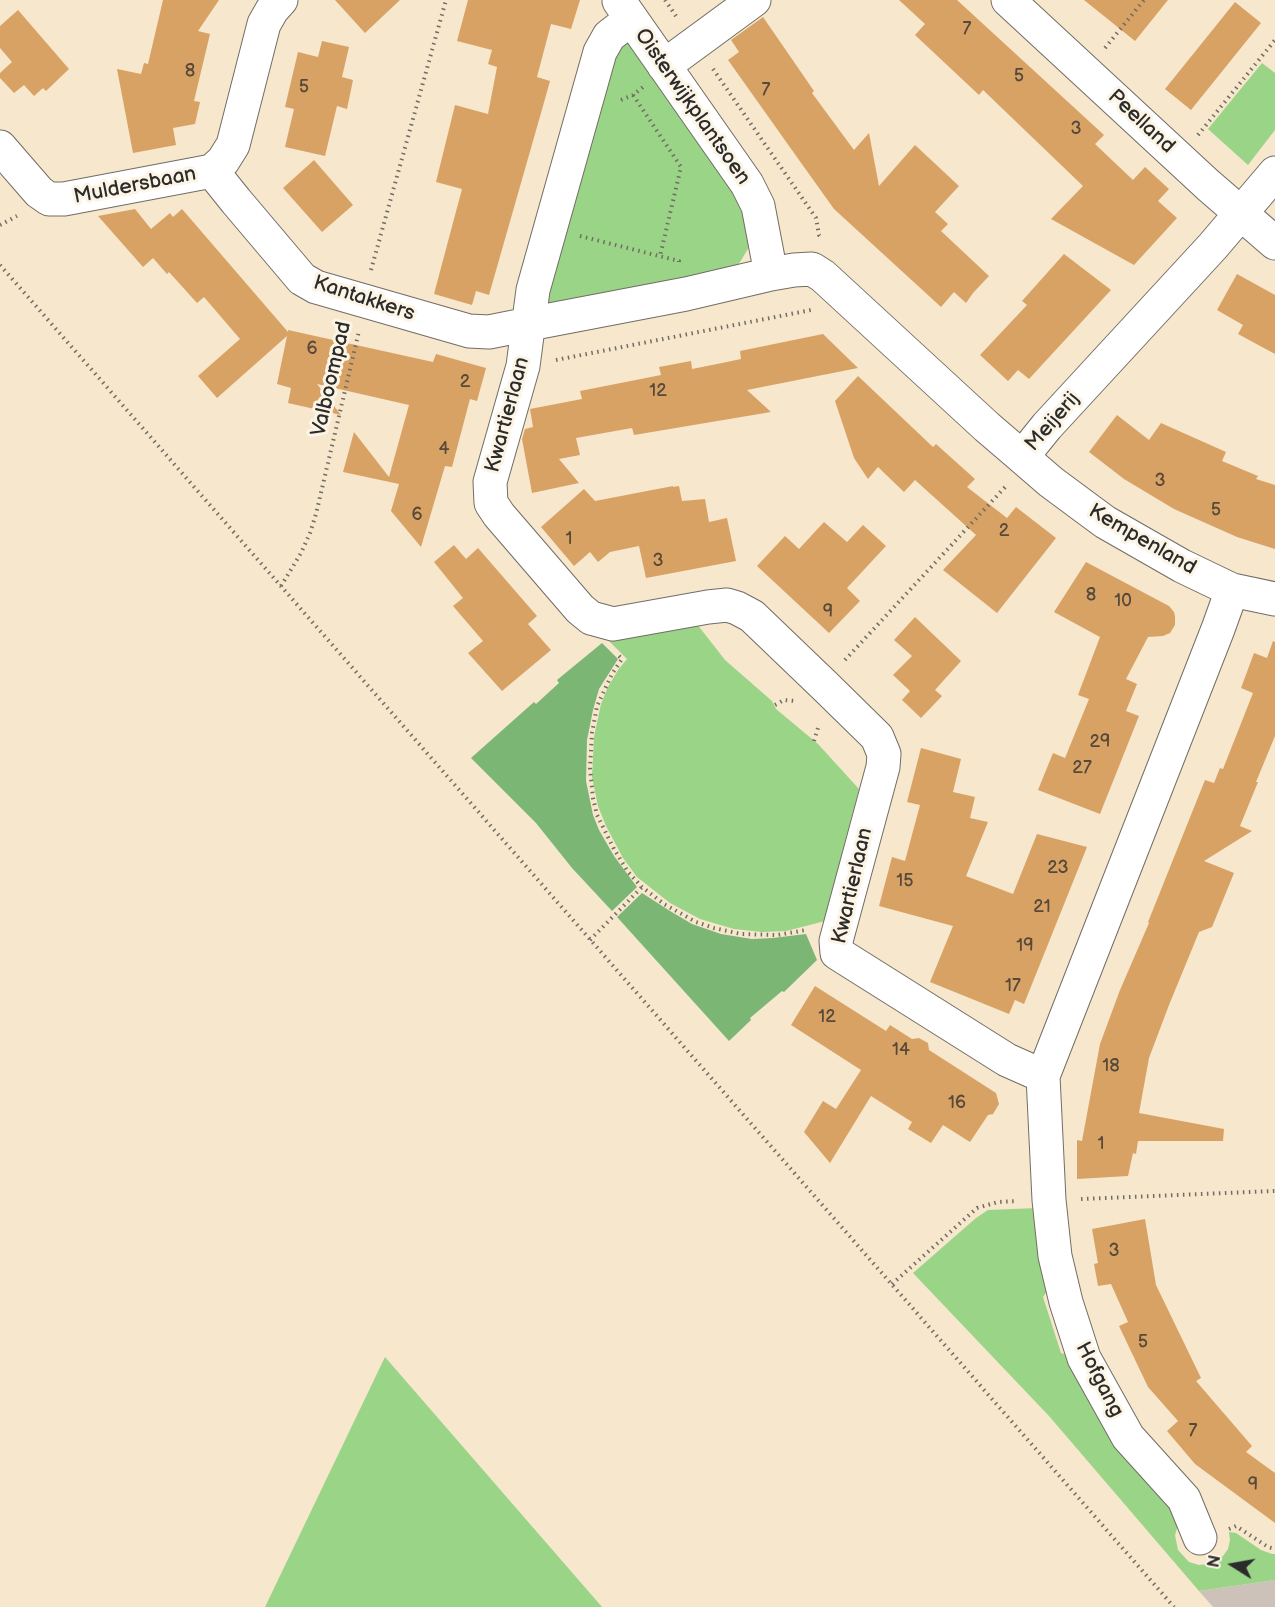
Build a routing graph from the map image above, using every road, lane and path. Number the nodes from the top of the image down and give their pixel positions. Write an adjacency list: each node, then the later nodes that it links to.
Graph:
1 (281, 0): 16 (street, Muldersbaan)
2 (446, 0): 26 (path, Valboompad)
3 (665, 0): 9 (path)
4 (754, 0): 9 (street)
5 (1008, 0): 11 (street, Peelland)
6 (1144, 0): 11 (path)
7 (624, 9): 10 (street, Oisterwijkplantsoen); 12 (street, Oisterwijkplantsoen)
8 (1275, 40): 15 (path)
9 (695, 43): 10 (street); 20 (path)
10 (664, 66): 13 (path); 24 (street, Oisterwijkplantsoen)
11 (1086, 72): 15 (street, Peelland)
12 (589, 93): 13 (path); 19 (street, Oisterwijkplantsoen)
13 (633, 95): 22 (path)
14 (0, 147): 16 (street, Muldersbaan)
15 (1179, 158): 18 (street, Peelland)
16 (212, 171): 26 (street, Kantakkers)
17 (1275, 173): 18 (street, Meijerij)
18 (1241, 213): 21 (street, Peelland); 30 (street, Meijerij)
19 (550, 229): 22 (path); 28 (street, Oisterwijkplantsoen)
20 (826, 242)
21 (1275, 243)
22 (660, 256): 25 (path)
23 (0, 265): 31 (path)
24 (771, 274): 25 (street); 27 (street, Meijerij)
25 (686, 294): 28 (street)
26 (364, 301): 28 (street, Kantakkers); 31 (path, Valboompad)
27 (853, 303): 29 (path); 30 (street, Meijerij)
28 (529, 324): 29 (street, Kwartierlaan)
29 (523, 366): 34 (street, Kwartierlaan)
30 (1025, 460): 32 (street, Kempenland); 35 (path)
31 (281, 586): 38 (path)
32 (1232, 590): 33 (street, Kempenland); 39 (street)
33 (1275, 599)
34 (601, 622): 35 (street, Kwartierlaan); 36 (path)
35 (825, 686): 37 (street, Kwartierlaan)
36 (642, 887): 37 (path); 38 (path)
37 (842, 921): 39 (street, Kwartierlaan)
38 (590, 940): 42 (path)
39 (1043, 1076): 41 (street, Hofgang)
40 (1275, 1191): 41 (path)
41 (1049, 1200): 42 (path); 43 (street, Hofgang)
42 (892, 1284): 45 (path)
43 (1200, 1538): 44 (path)
44 (1275, 1549)
45 (1174, 1607)

